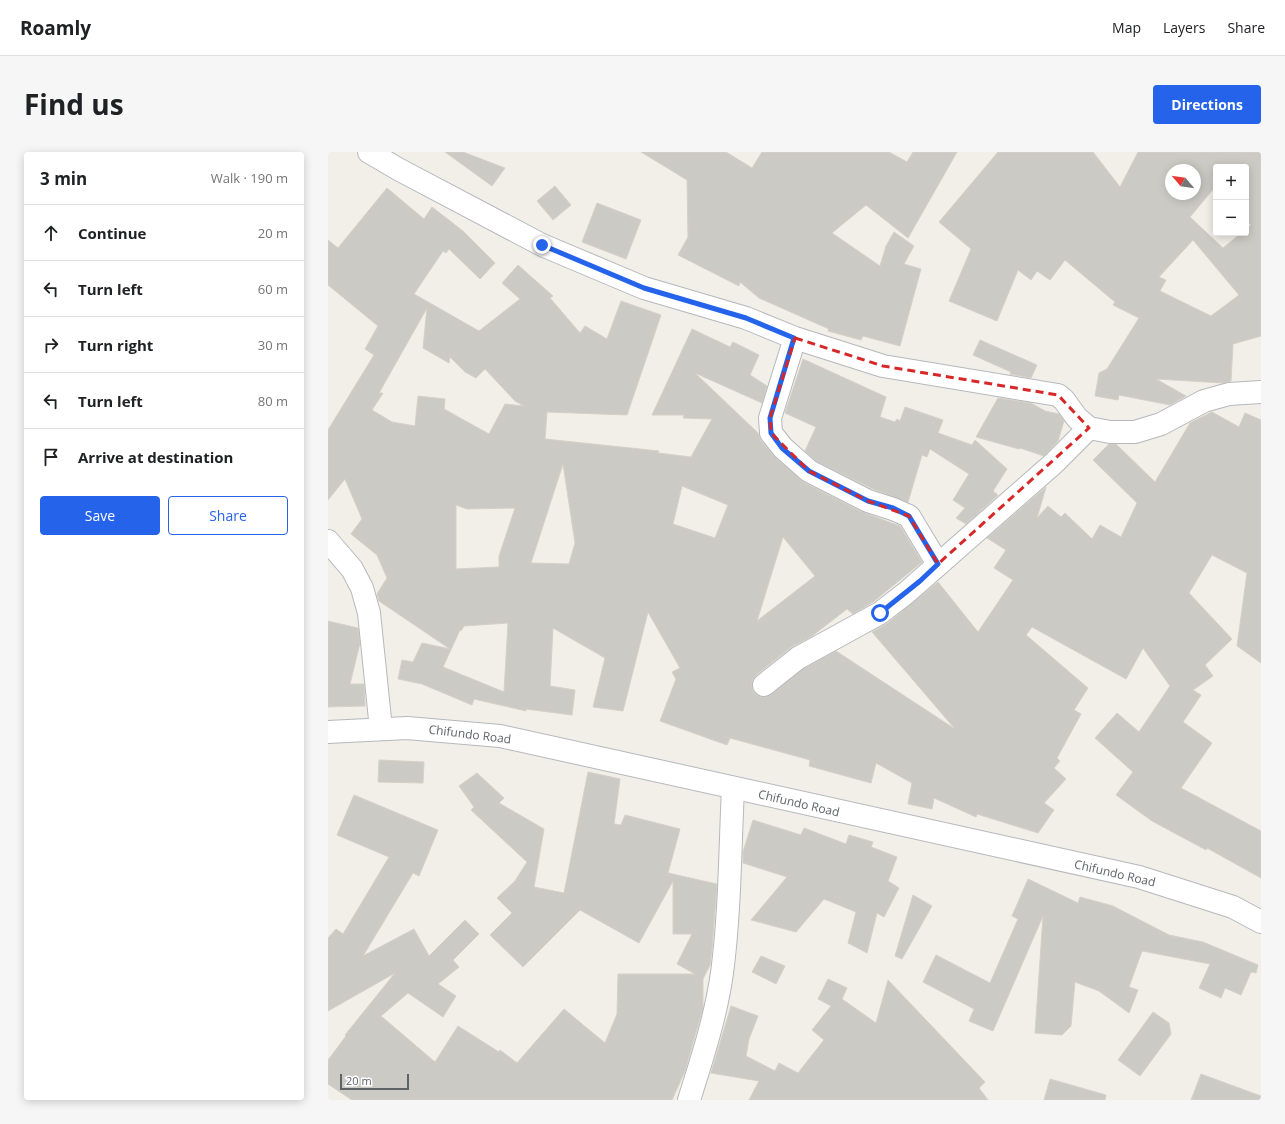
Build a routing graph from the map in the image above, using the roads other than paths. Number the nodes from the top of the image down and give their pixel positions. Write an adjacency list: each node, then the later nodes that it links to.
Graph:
1 (369, 152): 2 (street)
2 (794, 338): 4 (street); 6 (street)
3 (1261, 392): 4 (street)
4 (1089, 428): 6 (street)
5 (328, 541): 8 (street)
6 (938, 564): 7 (street)
7 (764, 685)
8 (381, 729): 9 (street, Chifundo Road); 10 (street, Chifundo Road)
9 (328, 732)
10 (733, 788): 11 (street, Chifundo Road); 12 (street)
11 (1261, 922)
12 (689, 1100)

